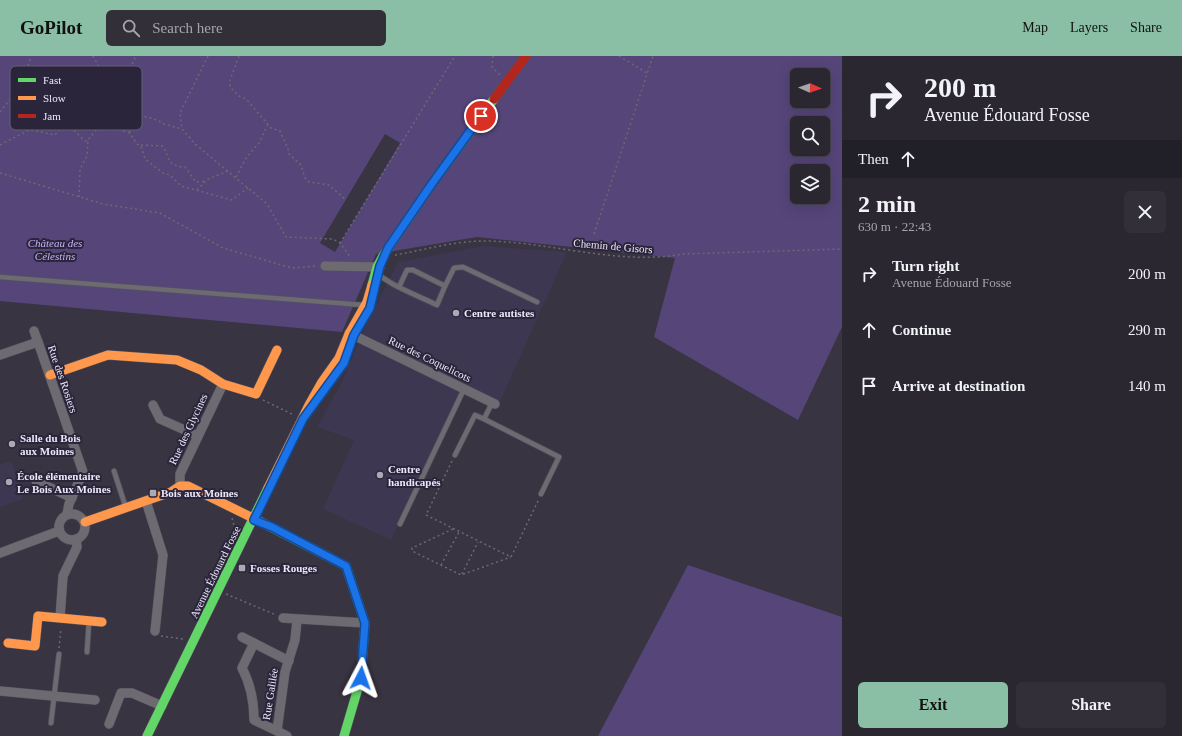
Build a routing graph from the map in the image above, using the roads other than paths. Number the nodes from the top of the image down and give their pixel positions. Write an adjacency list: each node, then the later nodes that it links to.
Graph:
1 (526, 56): 2 (street, Avenue Édouard Fosse)
2 (388, 248): 4 (street, Avenue Édouard Fosse); 4 (street, Avenue Édouard Fosse)
3 (325, 266): 4 (street)
4 (378, 269): 7 (lane); 9 (street, Avenue Édouard Fosse); 10 (street, Avenue Édouard Fosse)
5 (0, 277): 9 (lane)
6 (446, 286): 7 (lane); 7 (lane); 8 (lane)
7 (399, 287)
8 (537, 302)
9 (366, 305): 10 (street, Avenue Édouard Fosse)
10 (360, 320): 12 (street, Avenue Édouard Fosse)
11 (34, 331): 13 (street, Rue des Rosiers)
12 (352, 334): 18 (street, Rue des Coquelicots); 32 (street, Avenue Édouard Fosse)
13 (38, 342): 15 (street, Rue des Rosiers); 16 (street, Rue des Rosiers)
14 (277, 350): 17 (street)
15 (0, 355)
16 (50, 375): 17 (street); 28 (street, Rue des Rosiers)
17 (223, 384): 22 (street, Rue des Glycines)
18 (464, 389): 19 (street, Rue des Coquelicots); 34 (lane)
19 (494, 404): 21 (lane)
20 (153, 405): 22 (street)
21 (484, 419): 23 (lane); 27 (lane)
22 (198, 436): 26 (street, Rue des Glycines)
23 (455, 455)
24 (114, 471): 30 (lane)
25 (36, 481): 28 (street)
26 (180, 486): 29 (street); 32 (street)
27 (541, 494)
28 (72, 498): 31 (street, Rue des Rosiers)
29 (146, 501): 30 (street); 44 (street)
30 (126, 508): 33 (street)
31 (67, 514): 33 (street); 35 (street)
32 (254, 520): 43 (street); 54 (street, Avenue Édouard Fosse)
33 (84, 522): 36 (street)
34 (400, 524)
35 (59, 531): 36 (street); 37 (street)
36 (76, 539): 38 (street)
37 (0, 553)
38 (61, 618): 41 (street); 46 (street)
39 (283, 618): 40 (street)
40 (297, 620): 43 (street); 50 (street, Rue Galilée)
41 (89, 621): 42 (street); 48 (lane)
42 (102, 622)
43 (365, 623): 60 (street)
44 (155, 631)
45 (242, 637): 47 (street, Rue Galilée)
46 (8, 643)
47 (254, 643): 50 (street, Rue Galilée); 57 (street, Rue Galilée)
48 (87, 652)
49 (59, 654): 52 (lane)
50 (289, 661): 57 (street, Rue Galilée)
51 (0, 691): 52 (street)
52 (54, 696): 53 (street); 55 (lane)
53 (95, 700)
54 (162, 706): 56 (street); 58 (street, Avenue Édouard Fosse)
55 (51, 723)
56 (109, 724)
57 (277, 731): 59 (street, Rue Galilée)
58 (147, 736)
59 (287, 736)
60 (344, 736)

